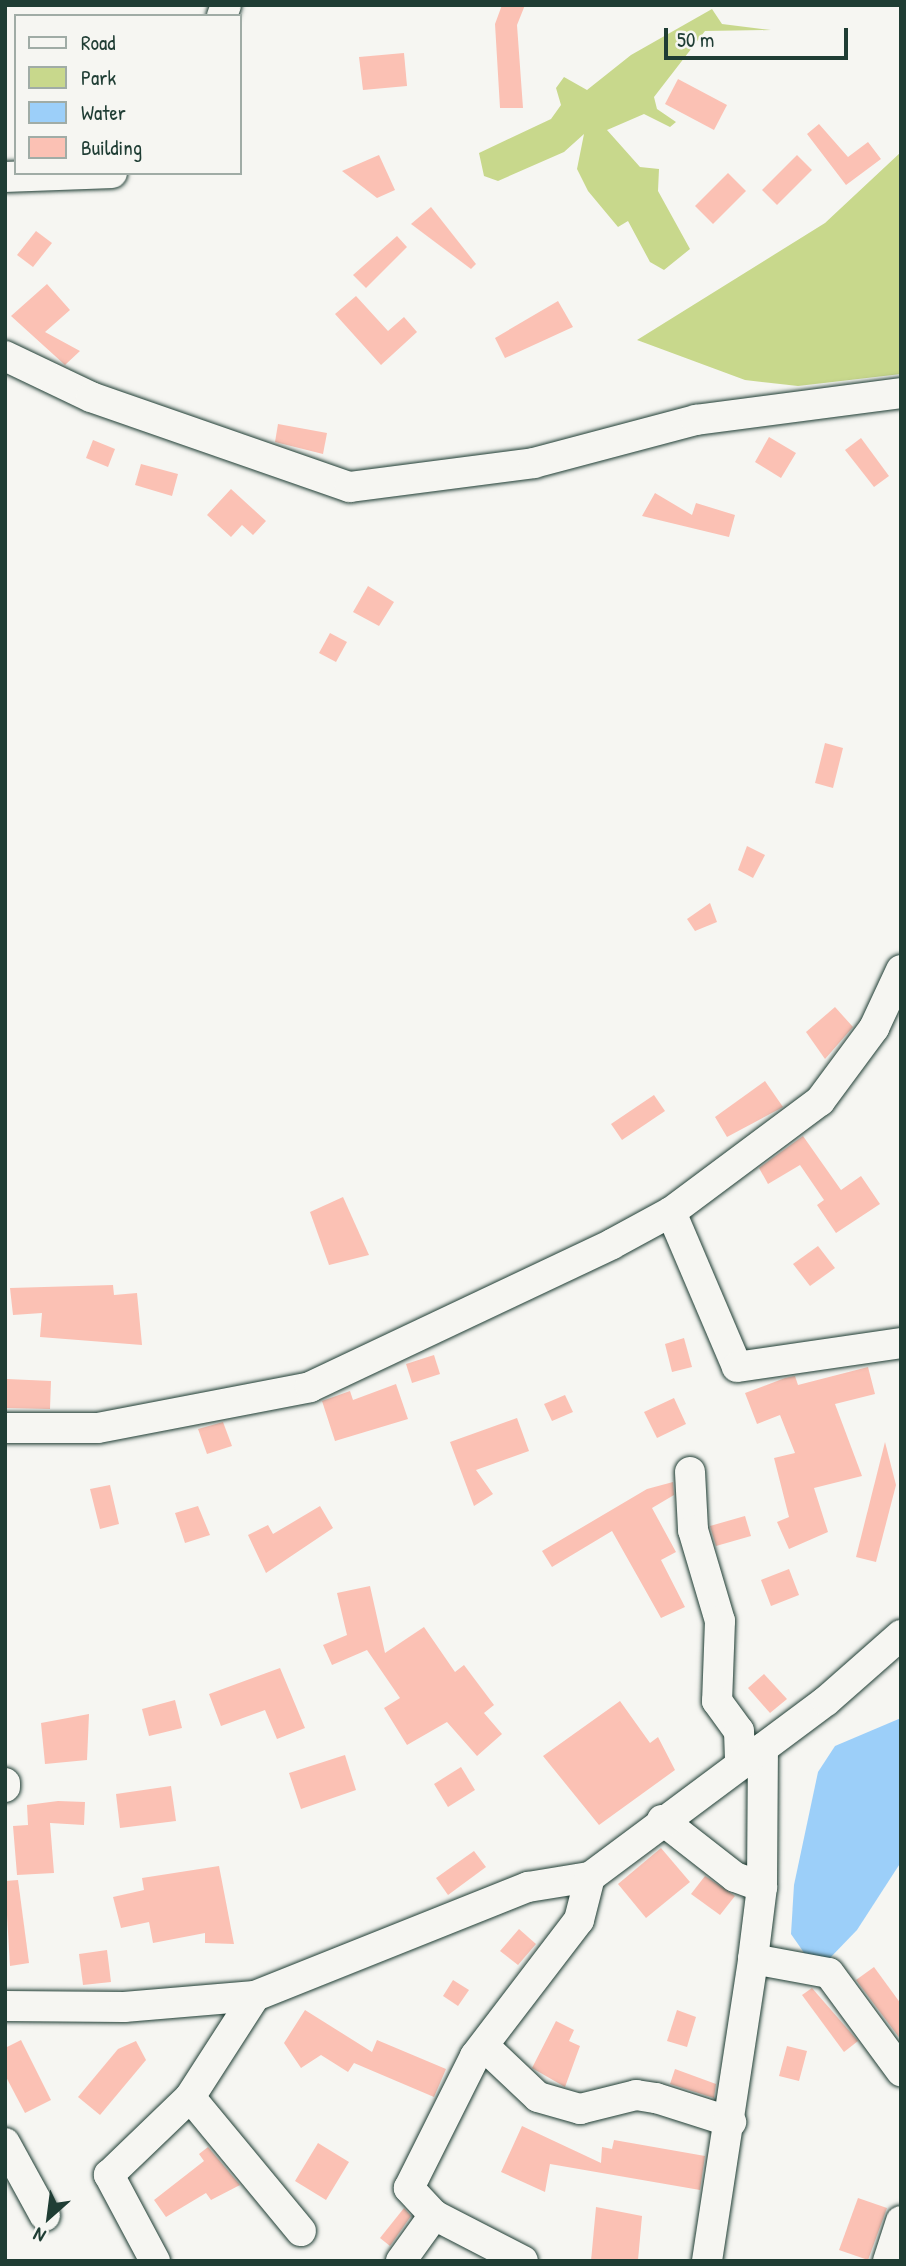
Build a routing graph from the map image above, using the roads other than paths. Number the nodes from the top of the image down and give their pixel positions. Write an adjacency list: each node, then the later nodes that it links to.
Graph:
1 (58, 175): 2 (street)
2 (5, 177)
3 (5, 356): 4 (street)
4 (901, 393)
5 (901, 971): 6 (street)
6 (671, 1212): 7 (street); 8 (street)
7 (901, 1343)
8 (5, 1428)
9 (690, 1472): 11 (street)
10 (901, 1635): 11 (street)
11 (752, 1755): 12 (street); 14 (street)
12 (662, 1820): 13 (street); 14 (street)
13 (590, 1877): 16 (street); 18 (street)
14 (762, 1887): 15 (street)
15 (754, 1959): 19 (street); 21 (street)
16 (255, 1996): 17 (street); 20 (street)
17 (5, 2006)
18 (484, 2046): 21 (street); 24 (street)
19 (901, 2071)
20 (190, 2097): 27 (street); 28 (street)
21 (731, 2122): 31 (street)
22 (5, 2143): 23 (street)
23 (16, 2188): 25 (street)
24 (434, 2215): 29 (street); 30 (street)
25 (45, 2216)
26 (901, 2221): 32 (street)
27 (301, 2231)
28 (155, 2261)
29 (401, 2261)
30 (523, 2261)
31 (707, 2261)
32 (888, 2261)

